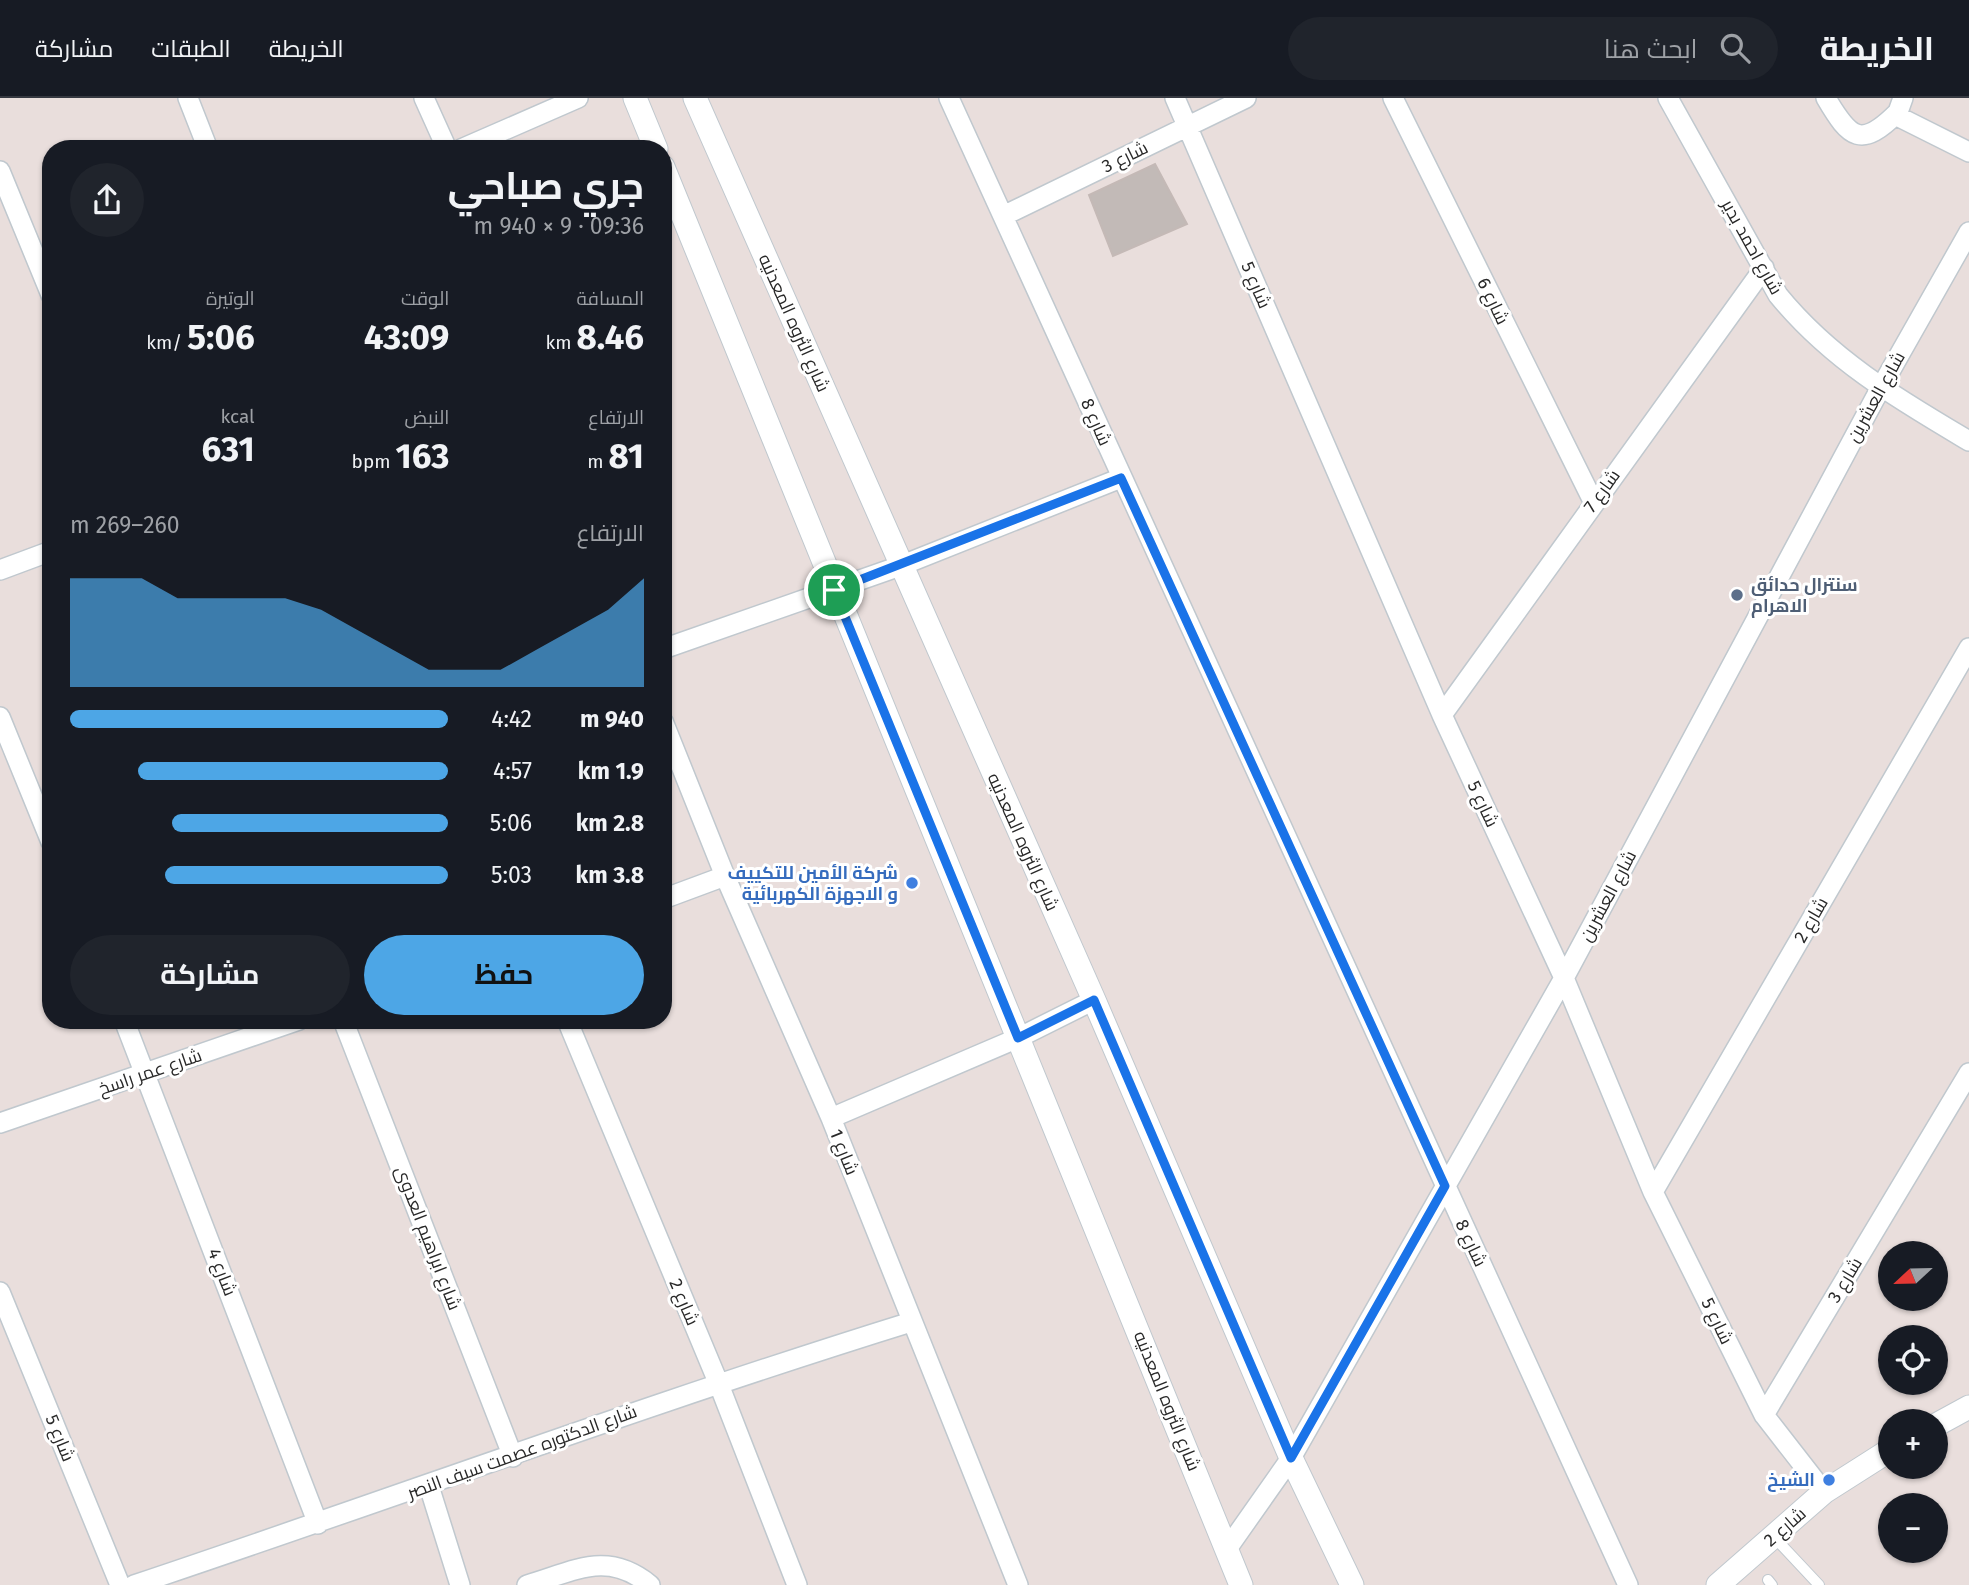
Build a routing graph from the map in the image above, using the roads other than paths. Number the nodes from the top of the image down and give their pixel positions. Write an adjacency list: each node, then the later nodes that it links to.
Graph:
1 (188, 98): 14 (street)
2 (424, 98): 15 (street)
3 (578, 98): 16 (street)
4 (635, 98): 17 (street)
5 (695, 98): 30 (street, شارع الثروه المعدنيه)
6 (949, 98): 21 (street, شارع 8)
7 (1175, 98): 13 (street, شارع 5)
8 (1246, 98): 13 (street, شارع 3)
9 (1393, 98): 28 (street, شارع 6)
10 (1668, 98): 23 (street, شارع احمد بدير)
11 (1826, 98): 12 (street)
12 (1900, 105): 18 (street)
13 (1188, 126): 21 (street, شارع 3); 35 (street, شارع 5)
14 (204, 140)
15 (443, 140)
16 (482, 140)
17 (652, 140)
18 (1969, 152)
19 (0, 171): 24 (street)
20 (672, 189): 32 (street, شارع الثروه المعدنيه)
21 (1003, 216): 27 (street, شارع 8)
22 (1969, 232): 25 (street, شارع العشرين)
23 (1764, 268): 25 (street, شارع احمد بدير); 28 (street, شارع 7)
24 (42, 273)
25 (1880, 389): 26 (street, شارع احمد بدير); 41 (street, شارع العشرين)
26 (1969, 441)
27 (1121, 478): 30 (street); 52 (street, شارع 8)
28 (1594, 503): 35 (street, شارع 7)
29 (42, 554): 31 (street)
30 (900, 566): 32 (street); 42 (street, شارع الثروه المعدنيه)
31 (0, 570)
32 (834, 590): 33 (street); 47 (street, شارع الثروه المعدنيه)
33 (672, 646)
34 (1969, 648): 53 (street, شارع 2)
35 (1442, 715): 41 (street, شارع 5)
36 (0, 717): 38 (street)
37 (672, 744): 39 (street, شارع 1)
38 (42, 820)
39 (725, 877): 40 (street); 50 (street, شارع 1)
40 (672, 896)
41 (1564, 978): 52 (street, شارع العشرين); 53 (street, شارع 5)
42 (1094, 1000): 47 (street); 61 (street, شارع الثروه المعدنيه)
43 (128, 1029): 48 (street, شارع 4)
44 (273, 1029): 48 (street, شارع عمر راسخ)
45 (347, 1029): 60 (street, شارع ابراهيم العدوى)
46 (571, 1029): 56 (street, شارع 2)
47 (1018, 1038): 50 (street); 67 (street, شارع الثروه المعدنيه)
48 (145, 1073): 51 (street, شارع عمر راسخ); 65 (street, شارع 4)
49 (1969, 1073): 58 (street, شارع 3)
50 (831, 1118): 55 (street, شارع 1)
51 (0, 1123)
52 (1445, 1186): 61 (street, شارع العشرين); 77 (street, شارع 8)
53 (1653, 1192): 58 (street, شارع 5)
54 (0, 1292): 68 (street, شارع 5)
55 (911, 1322): 56 (street, شارع الدكتوره عصمت سيف النصر); 74 (street, شارع 1)
56 (718, 1382): 60 (street, شارع الدكتوره عصمت سيف النصر); 73 (street, شارع 2)
57 (1969, 1407): 59 (street)
58 (1764, 1415): 64 (street, شارع 5)
59 (1948, 1418)
60 (513, 1457): 63 (street, شارع الدكتوره عصمت سيف النصر)
61 (1291, 1458): 67 (street, شارع العشرين); 76 (street, شارع الثروه المعدنيه)
62 (1878, 1458): 64 (street, شارع 2)
63 (429, 1486): 65 (street, شارع الدكتوره عصمت سيف النصر); 70 (street)
64 (1824, 1492): 66 (street, شارع 2)
65 (318, 1524): 69 (street, شارع الدكتوره عصمت سيف النصر)
66 (1773, 1536): 78 (street, شارع 2); 79 (lane)
67 (1227, 1549): 75 (street, شارع الثروه المعدنيه)
68 (120, 1585)
69 (134, 1585)
70 (460, 1585)
71 (527, 1585): 72 (street)
72 (650, 1585)
73 (797, 1585)
74 (1018, 1585)
75 (1241, 1585)
76 (1352, 1585)
77 (1628, 1585)
78 (1718, 1585)
79 (1819, 1585)

